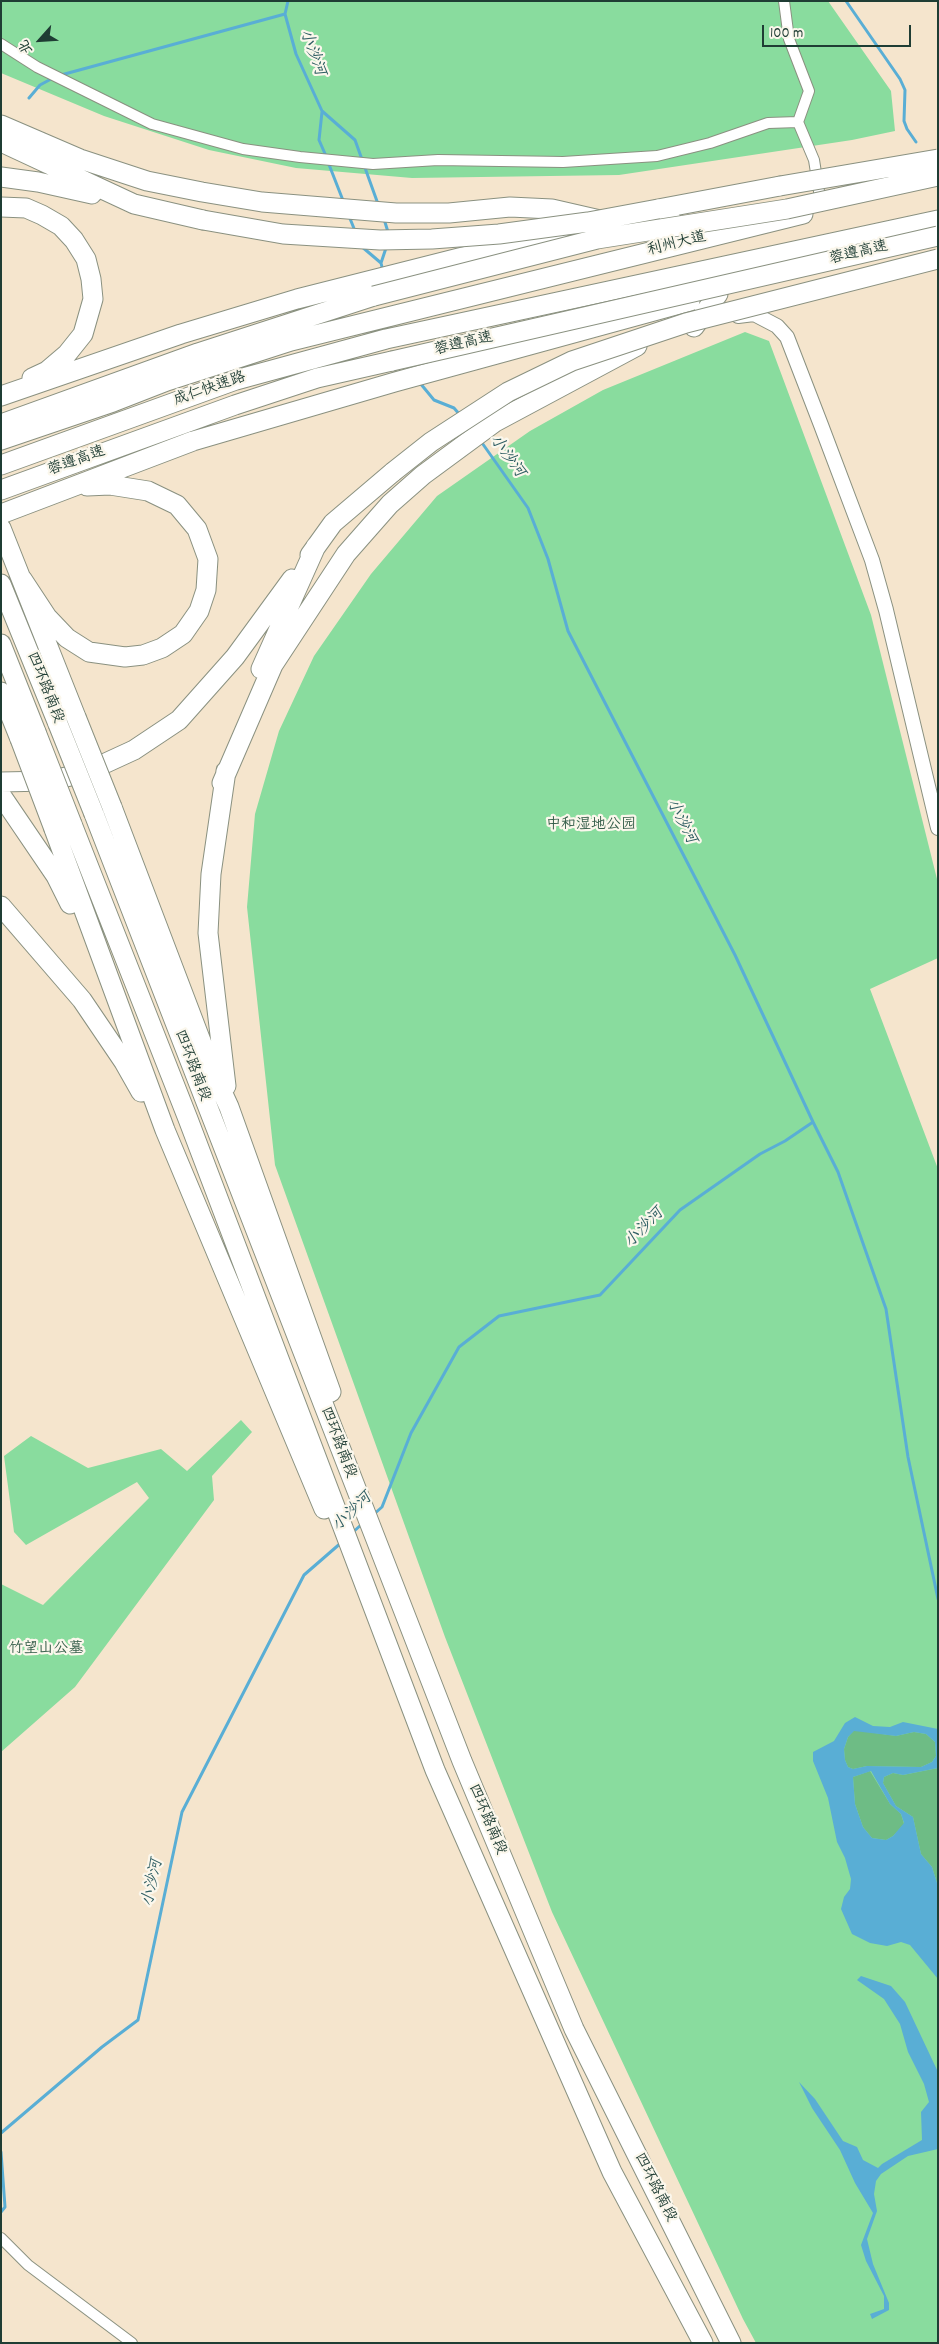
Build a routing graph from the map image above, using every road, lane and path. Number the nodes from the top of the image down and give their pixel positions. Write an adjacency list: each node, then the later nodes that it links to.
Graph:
1 (784, 1): 3 (street)
2 (1, 44): 3 (street)
3 (798, 122): 12 (street)
4 (1, 125): 15 (highway)
5 (1, 142): 10 (highway)
6 (938, 159): 10 (highway, bridge)
7 (938, 176): 19 (highway, bridge)
8 (1, 177): 10 (highway)
9 (938, 183): 12 (highway, 利州大道)
10 (134, 204)
11 (1, 207): 25 (highway)
12 (822, 210): 13 (highway, 利州大道)
13 (793, 216): 15 (highway); 21 (highway, 利州大道)
14 (938, 220): 18 (highway, 利州大道)
15 (614, 223): 19 (highway)
16 (938, 236): 30 (highway, 蓉遵高速, bridge)
17 (938, 259): 33 (highway, bridge)
18 (762, 260): 20 (highway); 22 (highway, 利州大道)
19 (372, 288): 25 (highway); 26 (highway)
20 (718, 294): 23 (highway); 29 (highway)
21 (416, 309): 27 (highway, 成仁快速路)
22 (423, 330): 28 (highway, 成仁快速路)
23 (692, 330): 24 (main road); 42 (main road)
24 (637, 346): 40 (highway)
25 (1, 396)
26 (1, 424)
27 (1, 440)
28 (1, 465)
29 (68, 488): 31 (highway); 34 (highway)
30 (1, 490)
31 (1, 514)
32 (5, 535): 34 (highway)
33 (316, 546): 39 (highway); 40 (highway)
34 (22, 579): 45 (highway, bridge)
35 (1, 584): 47 (highway, 四环路南段, bridge)
36 (1, 644): 38 (highway, 四环路南段)
37 (1, 692): 38 (highway)
38 (28, 736): 44 (highway, bridge); 48 (highway, 四环路南段, bridge)
39 (1, 782)
40 (222, 783): 45 (highway)
41 (1, 795): 44 (highway)
42 (938, 828)
43 (1, 906): 46 (highway)
44 (118, 1005): 46 (highway)
45 (218, 1071): 47 (highway)
46 (151, 1102): 48 (highway)
47 (355, 1475): 52 (highway, 四环路南段)
48 (329, 1506): 51 (highway, 四环路南段)
49 (1, 2238): 50 (street)
50 (132, 2343)
51 (703, 2343)
52 (731, 2343)

